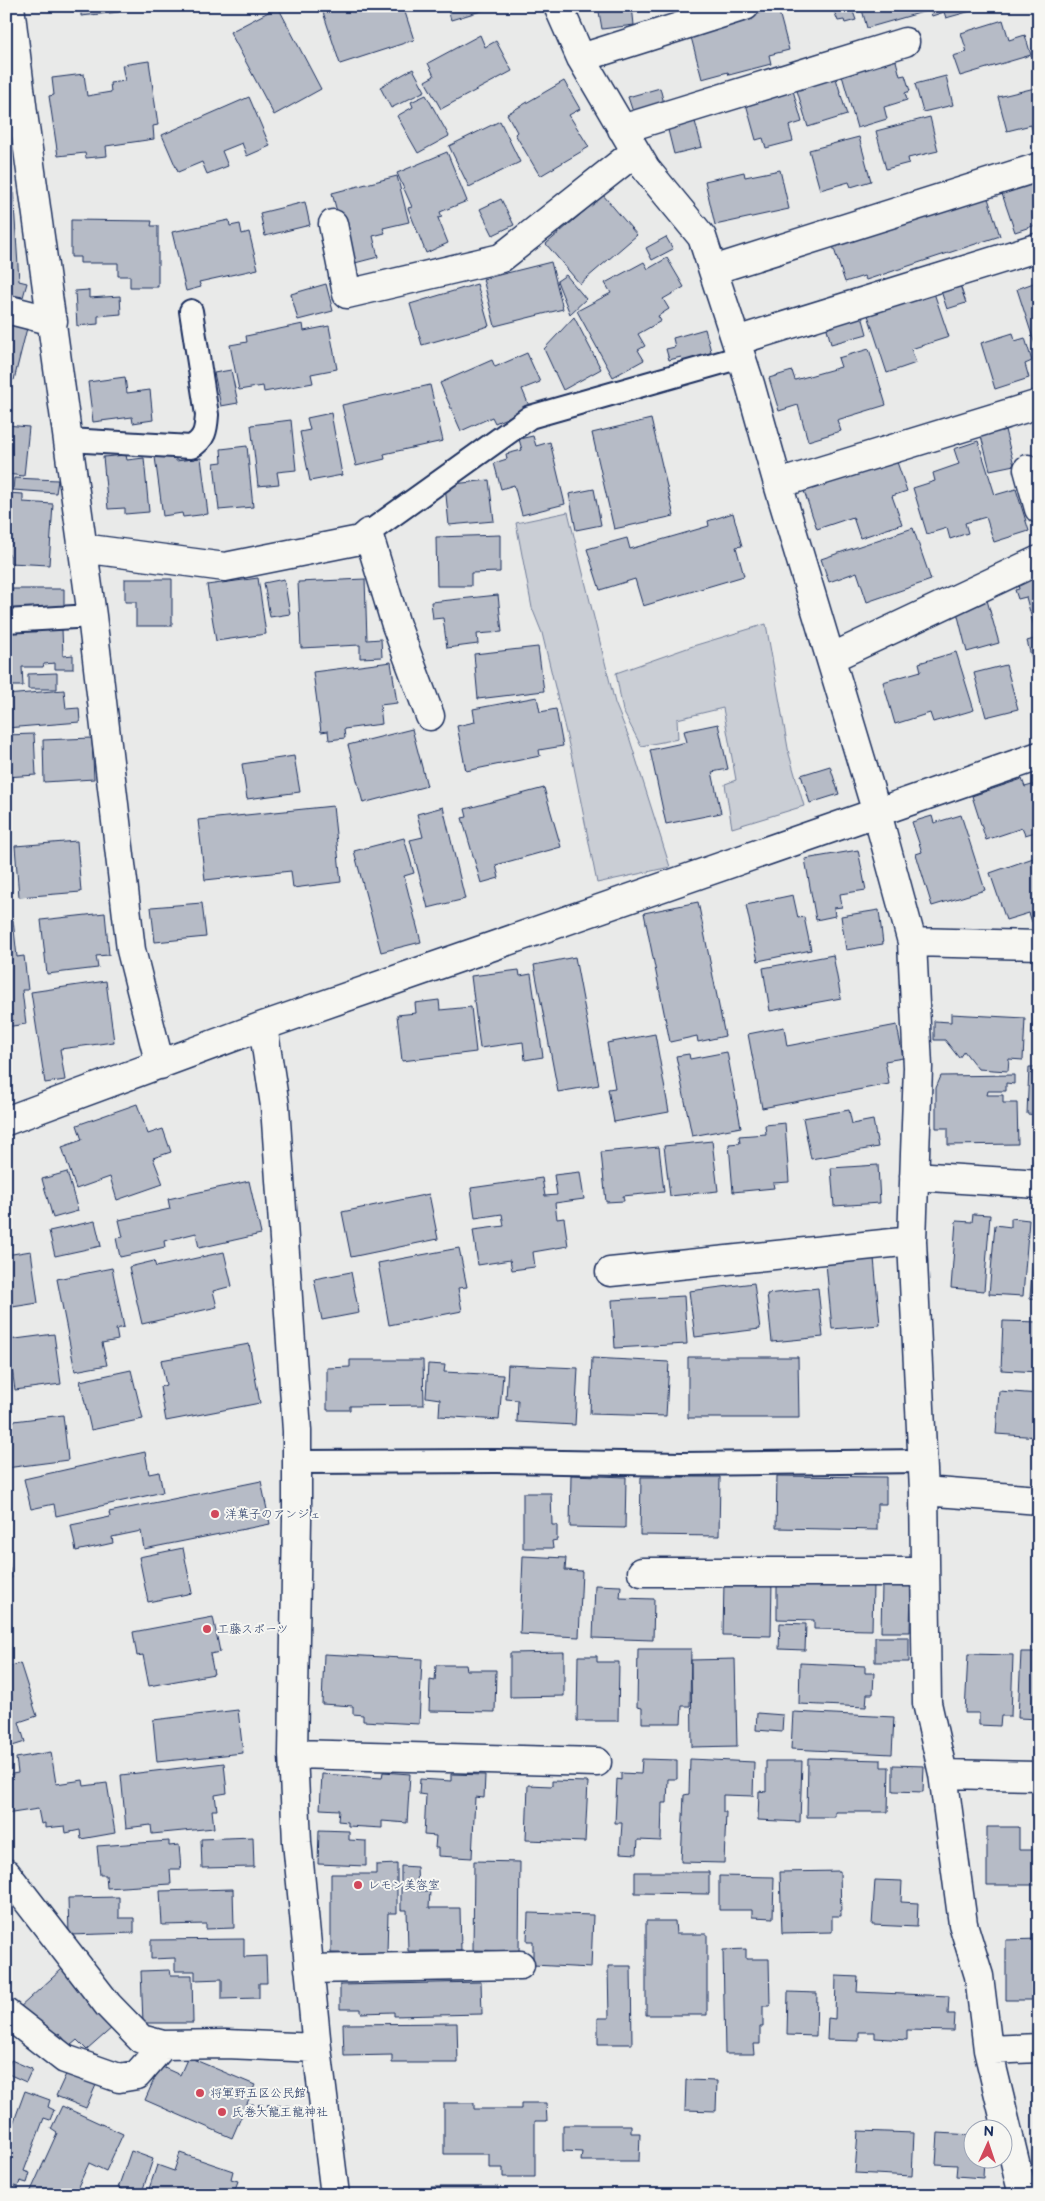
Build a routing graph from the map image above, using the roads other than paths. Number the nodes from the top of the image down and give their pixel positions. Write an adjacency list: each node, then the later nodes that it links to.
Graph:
1 (10, 6): 13 (street)
2 (558, 6): 5 (street)
3 (744, 6): 5 (street)
4 (905, 42): 6 (street)
5 (581, 58): 6 (street)
6 (629, 140): 8 (street); 10 (street)
7 (1039, 167): 10 (street)
8 (333, 224)
9 (1036, 248): 14 (street)
10 (713, 270): 14 (street)
11 (6, 309): 13 (street)
12 (191, 311): 16 (lane)
13 (52, 321): 16 (street)
14 (738, 349): 18 (street); 20 (lane)
15 (1039, 404): 18 (street)
16 (68, 440): 21 (street)
17 (1028, 468): 19 (street)
18 (778, 484): 25 (street)
19 (1039, 509)
20 (368, 533): 21 (street); 26 (street)
21 (82, 548): 23 (street)
22 (1039, 560): 25 (street)
23 (92, 616): 24 (lane); 32 (street)
24 (6, 621)
25 (831, 658): 28 (street)
26 (430, 716)
27 (1039, 756): 28 (street)
28 (877, 813): 29 (street); 31 (street)
29 (912, 942): 30 (street); 34 (street)
30 (1039, 945)
31 (263, 1026): 32 (street); 39 (street)
32 (160, 1065): 33 (street)
33 (6, 1121)
34 (914, 1176): 35 (street); 36 (street)
35 (1039, 1184)
36 (912, 1241): 37 (street); 38 (street)
37 (610, 1272)
38 (923, 1461): 39 (lane); 40 (street)
39 (297, 1462): 44 (street)
40 (924, 1491): 41 (street); 43 (street)
41 (1039, 1500)
42 (642, 1572): 43 (street)
43 (925, 1572): 46 (street)
44 (292, 1754): 45 (street); 50 (street)
45 (597, 1762)
46 (943, 1774): 47 (street); 55 (street)
47 (1039, 1776)
48 (6, 1873): 52 (street)
49 (520, 1965): 50 (street)
50 (309, 1969): 53 (street)
51 (6, 2013): 52 (street)
52 (163, 2045): 53 (street)
53 (317, 2048): 56 (street)
54 (1039, 2048): 55 (street)
55 (988, 2050): 57 (street)
56 (335, 2195)
57 (1023, 2195)

